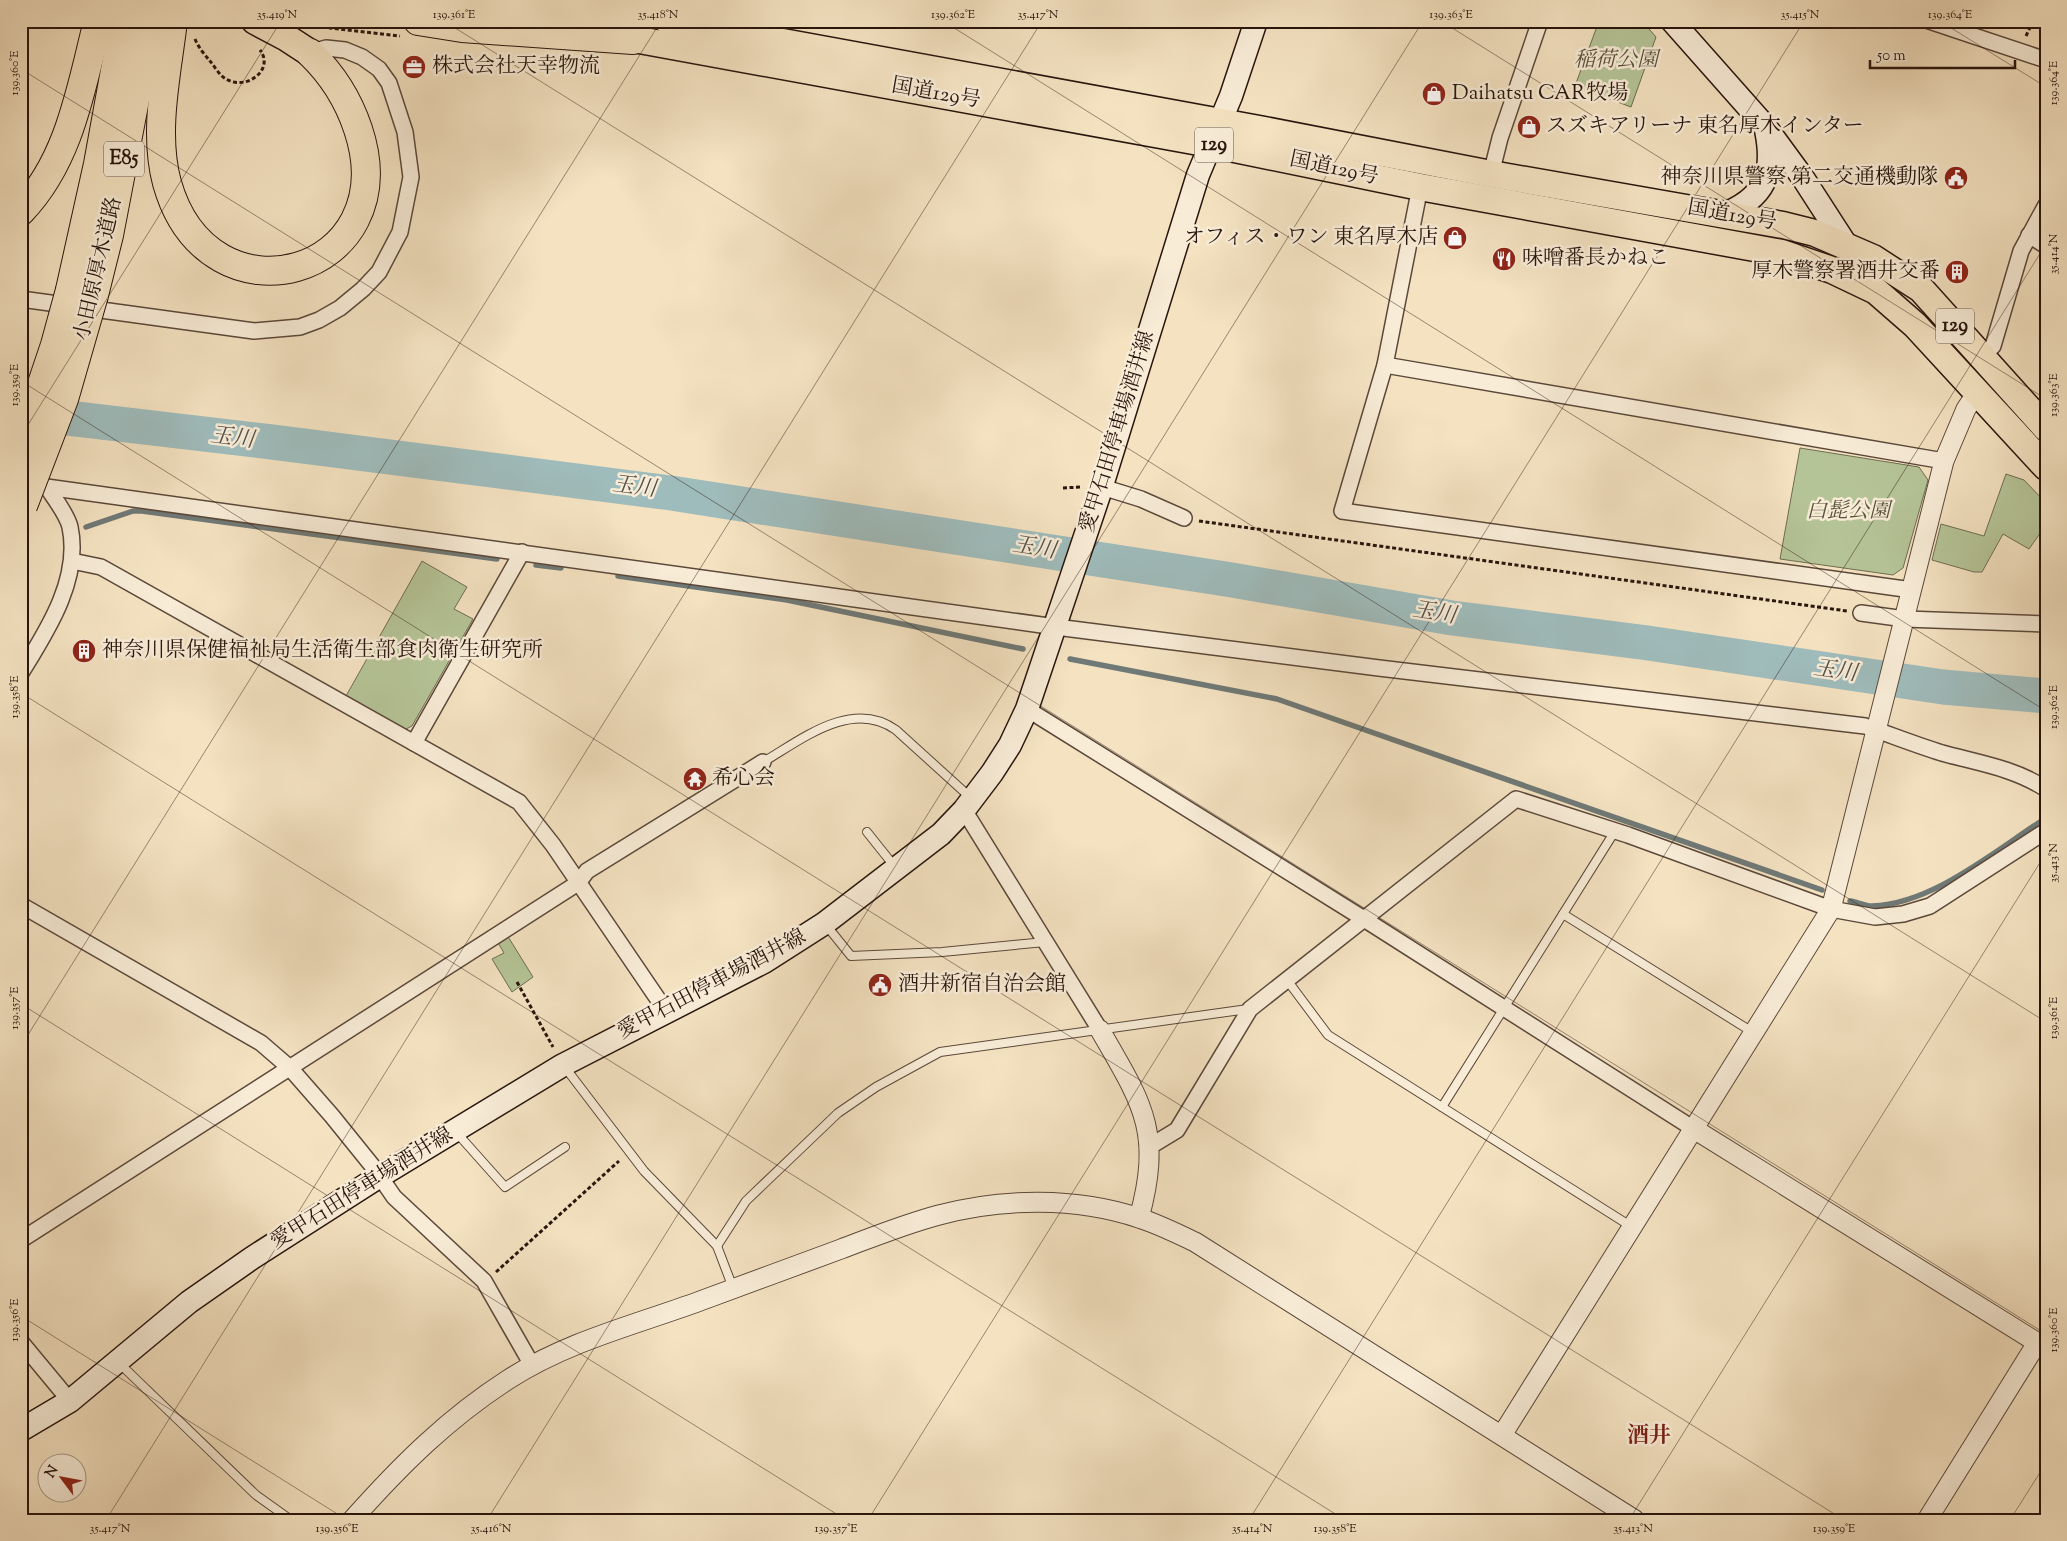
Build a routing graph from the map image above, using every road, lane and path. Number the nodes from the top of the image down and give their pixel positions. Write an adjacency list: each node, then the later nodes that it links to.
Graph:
1 (98, 21): 22 (highway)
2 (254, 21): 15 (highway)
3 (310, 21): 11 (path)
4 (545, 21): 12 (highway, 国道129号 / 129)
5 (1256, 21): 18 (main road, 愛甲石田停車場酒井線)
6 (1540, 21): 19 (street)
7 (1672, 21): 17 (main road)
8 (1929, 21): 16 (street)
9 (154, 22): 15 (highway); 28 (highway, 小田原厚木道路 / E85)
10 (674, 22): 18 (highway, 国道129号 / 129)
11 (413, 29): 12 (highway)
12 (632, 40): 18 (highway, 国道129号 / 129)
13 (195, 41): 14 (path)
14 (257, 47)
15 (310, 53): 29 (street)
16 (2046, 60)
17 (1765, 126): 23 (main road); 25 (main road)
18 (1215, 133): 19 (highway, 国道129号 / 129); 20 (highway, 国道129号 / 129); 38 (main road, 愛甲石田停車場酒井線)
19 (1491, 174): 23 (highway, 国道129号 / 129)
20 (1420, 187): 27 (highway, 国道129号 / 129); 31 (street)
21 (2046, 205): 24 (street)
22 (21, 211)
23 (1722, 215): 25 (highway, 国道129号 / 129)
24 (2029, 235): 26 (street); 30 (street)
25 (1847, 246): 27 (main road); 30 (highway, 国道129号 / 129)
26 (2046, 246)
27 (1876, 291): 32 (highway, 国道129号 / 129)
28 (82, 293): 34 (highway, 小田原厚木道路 / E85, bridge); 39 (highway, 小田原厚木道路 / E85, bridge)
29 (21, 300)
30 (1982, 357): 33 (highway, 国道129号 / 129)
31 (1385, 365): 35 (street); 43 (street)
32 (1978, 392): 35 (street); 36 (highway, 国道129号 / 129)
33 (2046, 428)
34 (21, 446)
35 (1944, 461): 43 (street)
36 (2046, 467)
37 (46, 487): 39 (street); 41 (street); 42 (street)
38 (1091, 491): 40 (street); 47 (main road, 愛甲石田停車場酒井線)
39 (22, 502)
40 (1184, 518): 44 (path)
41 (522, 552): 47 (street); 51 (street)
42 (72, 561): 48 (street); 51 (street)
43 (1912, 590): 45 (street)
44 (1861, 614): 45 (street)
45 (1904, 624): 46 (street); 50 (street)
46 (2046, 624)
47 (1056, 626): 49 (main road, 愛甲石田停車場酒井線); 50 (street)
48 (21, 673)
49 (1027, 709): 54 (main road, 愛甲石田停車場酒井線); 63 (street)
50 (1879, 725): 53 (street); 61 (street)
51 (414, 743): 59 (street)
52 (763, 762): 54 (lane); 59 (street)
53 (2046, 789)
54 (968, 804): 58 (main road, 愛甲石田停車場酒井線); 65 (street)
55 (1615, 831): 61 (street); 62 (lane); 63 (street)
56 (2046, 831): 61 (street)
57 (867, 832): 58 (lane)
58 (896, 869): 64 (main road, 愛甲石田停車場酒井線)
59 (578, 883): 70 (street); 74 (street)
60 (21, 905): 74 (street)
61 (1831, 909): 72 (street)
62 (1563, 914): 68 (lane); 72 (lane)
63 (1364, 919): 66 (street); 68 (street)
64 (825, 923): 65 (lane); 70 (main road, 愛甲石田停車場酒井線)
65 (1044, 942): 71 (street)
66 (1287, 980): 69 (street); 75 (lane)
67 (517, 982): 73 (path)
68 (1503, 1008): 75 (lane); 76 (street)
69 (1250, 1009): 71 (lane); 79 (street)
70 (666, 1011): 73 (main road, 愛甲石田停車場酒井線)
71 (1100, 1030): 79 (street); 85 (lane)
72 (1754, 1033): 76 (street)
73 (563, 1065): 77 (main road, 愛甲石田停車場酒井線); 80 (lane)
74 (290, 1068): 81 (street); 84 (street)
75 (1442, 1107): 83 (lane)
76 (1694, 1129): 83 (street); 89 (street)
77 (454, 1131): 78 (lane); 81 (main road, 愛甲石田停車場酒井線)
78 (565, 1147)
79 (1149, 1147): 82 (street)
80 (629, 1152): 85 (lane); 86 (path)
81 (380, 1176): 86 (street); 90 (main road, 愛甲石田停車場酒井線)
82 (1139, 1218): 87 (street); 94 (street)
83 (1632, 1227): 94 (street)
84 (21, 1240)
85 (717, 1246): 87 (lane)
86 (484, 1282): 91 (street)
87 (733, 1288): 91 (street)
88 (21, 1342): 92 (street)
89 (2041, 1346): 98 (street)
90 (116, 1361): 92 (main road, 愛甲石田停車場酒井線); 95 (lane)
91 (532, 1365): 96 (street)
92 (70, 1401): 93 (main road, 愛甲石田停車場酒井線)
93 (21, 1430)
94 (1502, 1435): 97 (street)
95 (291, 1520)
96 (352, 1520)
97 (1636, 1520)
98 (1927, 1520)

